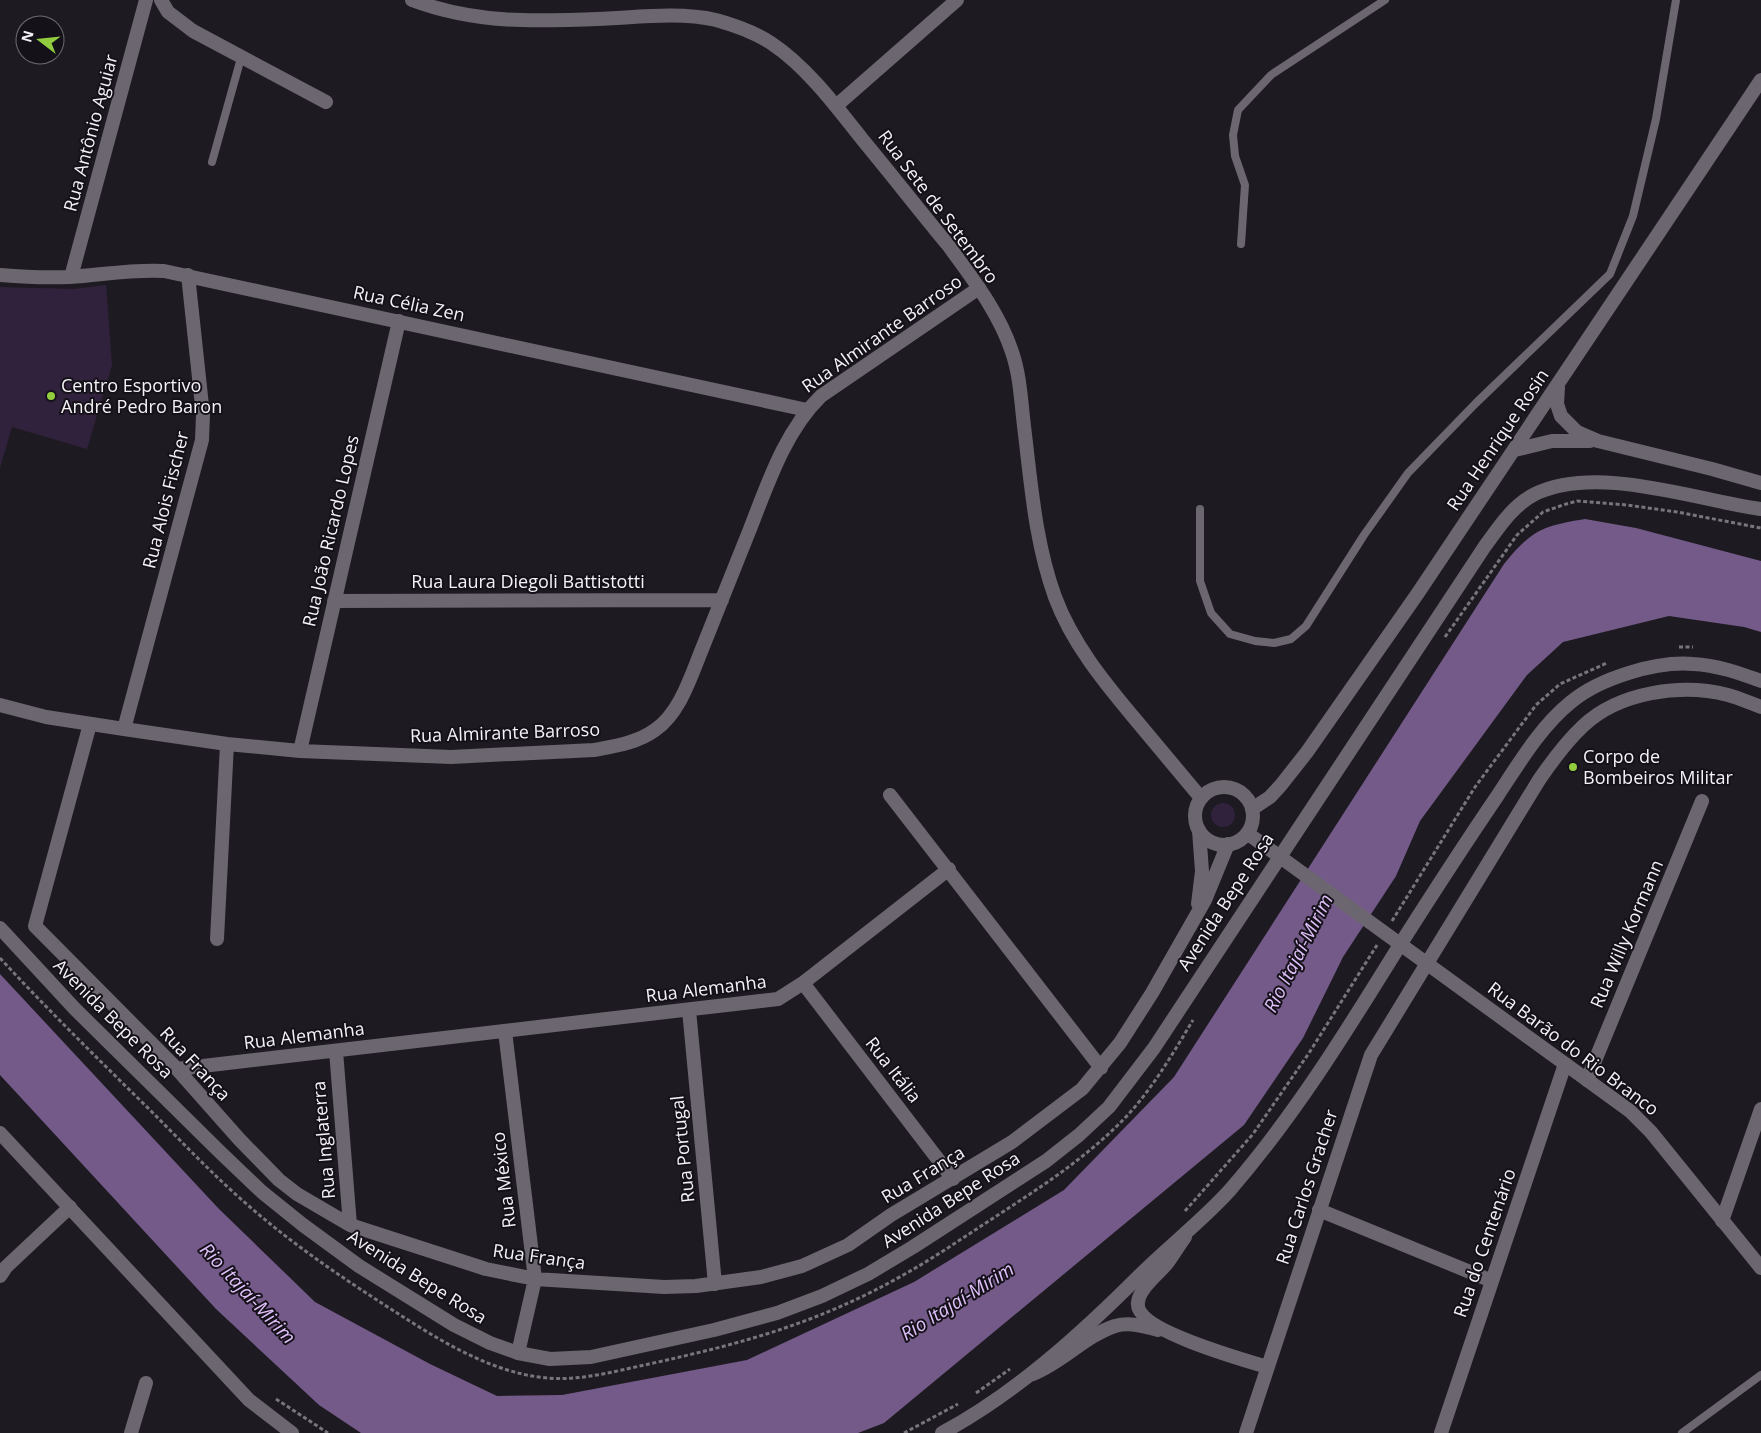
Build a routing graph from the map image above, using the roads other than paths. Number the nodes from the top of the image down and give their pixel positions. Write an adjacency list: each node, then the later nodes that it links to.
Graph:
1 (146, 0): 16 (street, Rua Antônio Aguiar)
2 (161, 0): 7 (street)
3 (412, 0): 10 (street, Rua Sete de Setembro)
4 (957, 0): 10 (street)
5 (1385, 0): 12 (lane)
6 (1676, 0): 13 (lane)
7 (241, 58): 9 (street); 11 (lane)
8 (1761, 80): 17 (street, Rua Henrique Rosin)
9 (326, 102)
10 (836, 106): 18 (street, Rua Sete de Setembro)
11 (212, 162)
12 (1241, 244)
13 (1610, 274): 17 (lane); 25 (lane)
14 (0, 275): 16 (street, Rua Célia Zen)
15 (188, 275): 16 (street, Rua Célia Zen); 19 (street, Rua Célia Zen); 33 (street, Rua Alois Fischer)
16 (71, 277)
17 (1624, 285): 20 (street, Rua Henrique Rosin)
18 (979, 288): 21 (street, Rua Almirante Barroso); 37 (street, Rua Sete de Setembro)
19 (399, 320): 21 (street, Rua Célia Zen); 28 (street, Rua João Ricardo Lopes)
20 (1558, 386): 22 (street); 23 (street, Rua Henrique Rosin)
21 (806, 410): 27 (street, Rua Almirante Barroso)
22 (1598, 441): 23 (street); 24 (street)
23 (1515, 450): 39 (street, Rua Henrique Rosin)
24 (1761, 483)
25 (1200, 509)
26 (1757, 510): 70 (street, Avenida Bepe Rosa)
27 (722, 600): 28 (street, Rua Laura Diegoli Battistotti); 35 (street, Rua Almirante Barroso)
28 (334, 601): 35 (street, Rua João Ricardo Lopes)
29 (1761, 681): 63 (street)
30 (0, 705): 32 (street, Rua Almirante Barroso)
31 (1761, 707): 47 (street, Rua Carlos Gracher)
32 (90, 724): 33 (street, Rua Almirante Barroso); 54 (street, Rua França)
33 (124, 729): 34 (street, Rua Almirante Barroso)
34 (227, 744): 35 (street, Rua Almirante Barroso); 46 (street)
35 (300, 751)
36 (890, 795): 43 (street)
37 (1201, 798): 39 (street); 40 (street)
38 (1702, 801): 55 (street, Rua Willy Kormann)
39 (1252, 809): 41 (street)
40 (1199, 830): 42 (street); 44 (street, Rua França)
41 (1247, 833): 42 (street); 47 (street, Rua Barão do Rio Branco)
42 (1228, 844): 44 (street, Rua França)
43 (948, 869): 48 (street, Rua Alemanha); 53 (street)
44 (1197, 915): 53 (street, Rua França)
45 (0, 928): 70 (street, Avenida Bepe Rosa)
46 (217, 939)
47 (1428, 964): 52 (street, Rua Barão do Rio Branco); 60 (street, Rua Carlos Gracher)
48 (803, 983): 49 (street, Rua Alemanha); 58 (street, Rua Itália)
49 (688, 1010): 50 (street, Rua Alemanha); 68 (street, Rua Portugal)
50 (505, 1031): 51 (street, Rua Alemanha); 66 (street, Rua México)
51 (336, 1051): 54 (street, Rua Alemanha); 62 (street, Rua Inglaterra)
52 (1565, 1064): 55 (street, Rua Barão do Rio Branco); 67 (street, Rua do Centenário)
53 (1101, 1068): 58 (street, Rua França)
54 (177, 1069): 62 (street, Rua França)
55 (1587, 1080): 61 (street, Rua Barão do Rio Branco)
56 (1761, 1109): 61 (street)
57 (0, 1133): 59 (street)
58 (953, 1179): 68 (street, Rua França)
59 (70, 1207): 65 (street); 76 (street)
60 (1319, 1210): 67 (street); 71 (street, Rua Carlos Gracher)
61 (1722, 1222): 64 (street, Rua Barão do Rio Branco)
62 (350, 1225): 66 (street, Rua França)
63 (1185, 1236): 69 (street); 73 (street)
64 (1761, 1268)
65 (0, 1276)
66 (535, 1279): 68 (street, Rua França); 70 (street, Rua México)
67 (1492, 1281): 79 (street, Rua do Centenário)
68 (715, 1284)
69 (1166, 1332): 71 (street); 73 (street)
70 (518, 1353)
71 (1267, 1367): 78 (street, Rua Carlos Gracher)
72 (1761, 1375): 80 (lane)
73 (1026, 1377): 77 (street)
74 (146, 1383): 75 (street)
75 (131, 1433)
76 (292, 1433)
77 (942, 1433)
78 (1246, 1433)
79 (1440, 1433)
80 (1682, 1433)

